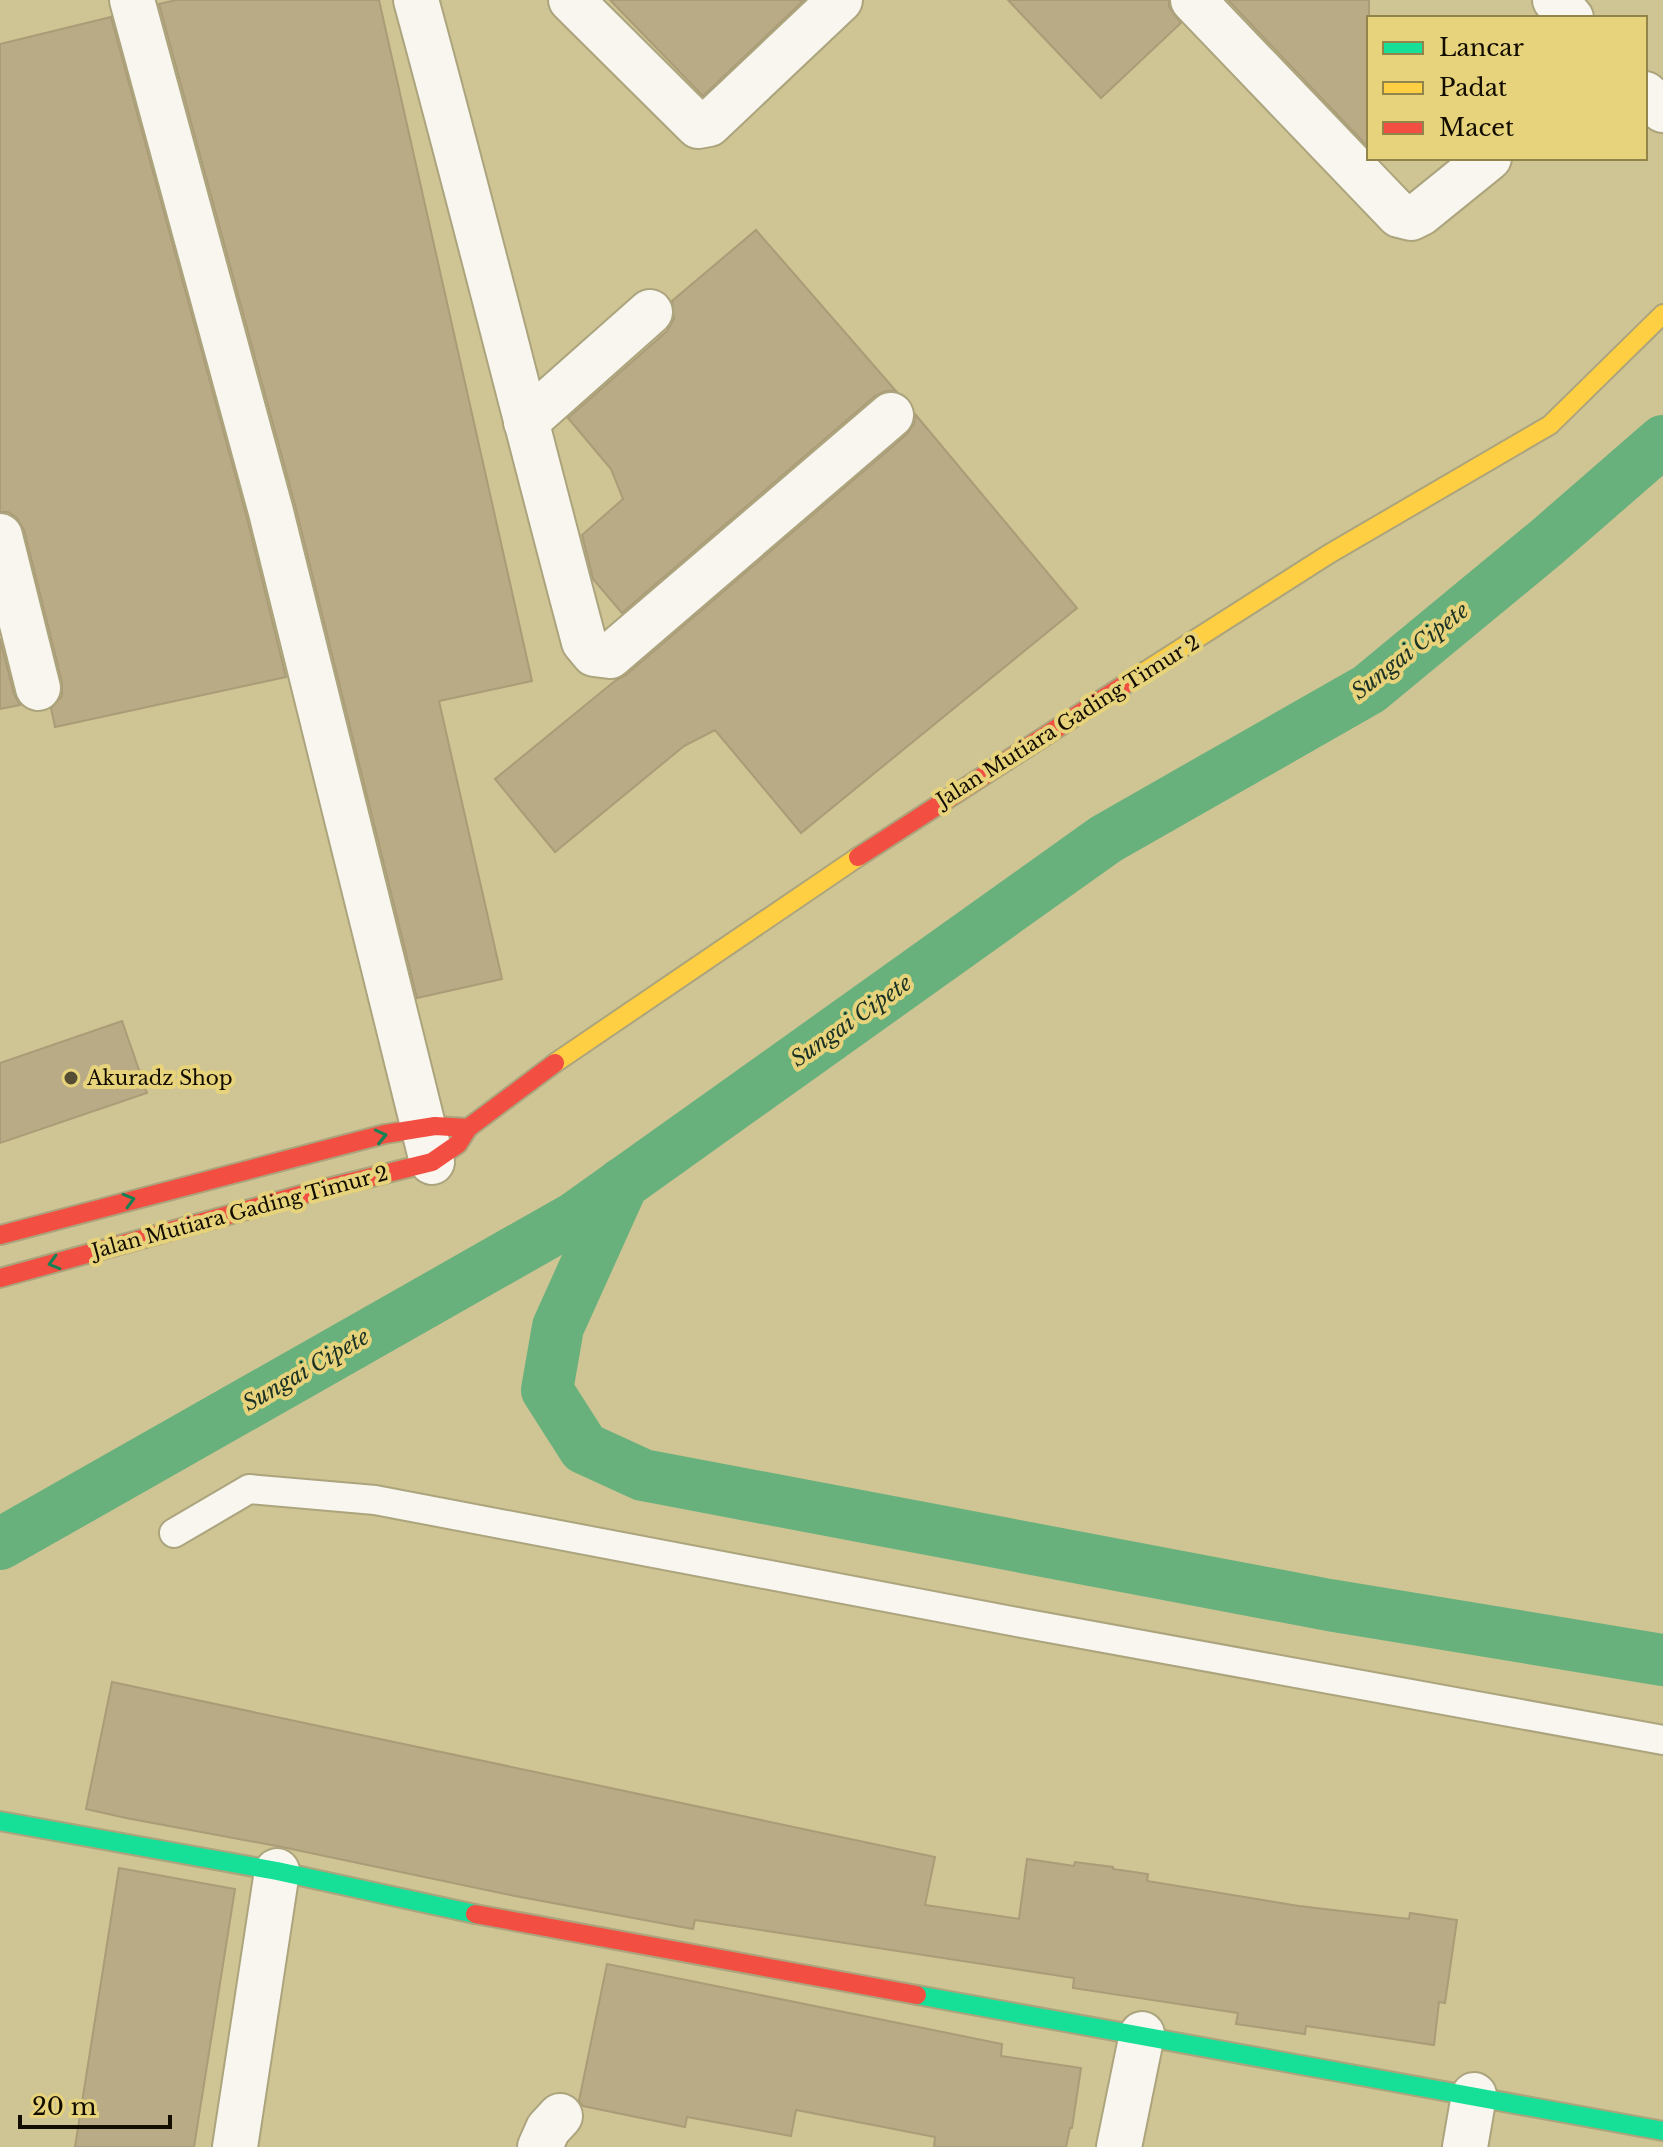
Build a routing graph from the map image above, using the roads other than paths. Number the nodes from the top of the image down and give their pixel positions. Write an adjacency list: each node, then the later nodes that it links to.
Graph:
1 (132, 0): 18 (street)
2 (416, 0): 14 (street)
3 (571, 0): 4 (street)
4 (840, 0)
5 (1193, 0): 10 (street)
6 (1555, 0): 7 (street)
7 (1569, 16)
8 (1647, 96): 9 (street)
9 (1663, 110)
10 (1487, 160)
11 (650, 312): 14 (street)
12 (1663, 314): 17 (street, Jalan Mutiara Gading Timur 2)
13 (891, 415): 14 (street)
14 (526, 422)
15 (0, 536): 16 (street)
16 (38, 688)
17 (468, 1128): 18 (street, Jalan Mutiara Gading Timur 2); 18 (street, Jalan Mutiara Gading Timur 2)
18 (428, 1144): 19 (street, Jalan Mutiara Gading Timur 2, one-way to 18); 20 (street, Jalan Mutiara Gading Timur 2, one-way to 20)
19 (0, 1235)
20 (0, 1278)
21 (174, 1533): 22 (lane)
22 (1663, 1740)
23 (0, 1821): 24 (street)
24 (277, 1871): 25 (street); 28 (street)
25 (1142, 2034): 26 (street); 29 (street)
26 (1474, 2095): 27 (street); 30 (street)
27 (1663, 2131)
28 (235, 2147)
29 (1119, 2147)
30 (1465, 2147)

